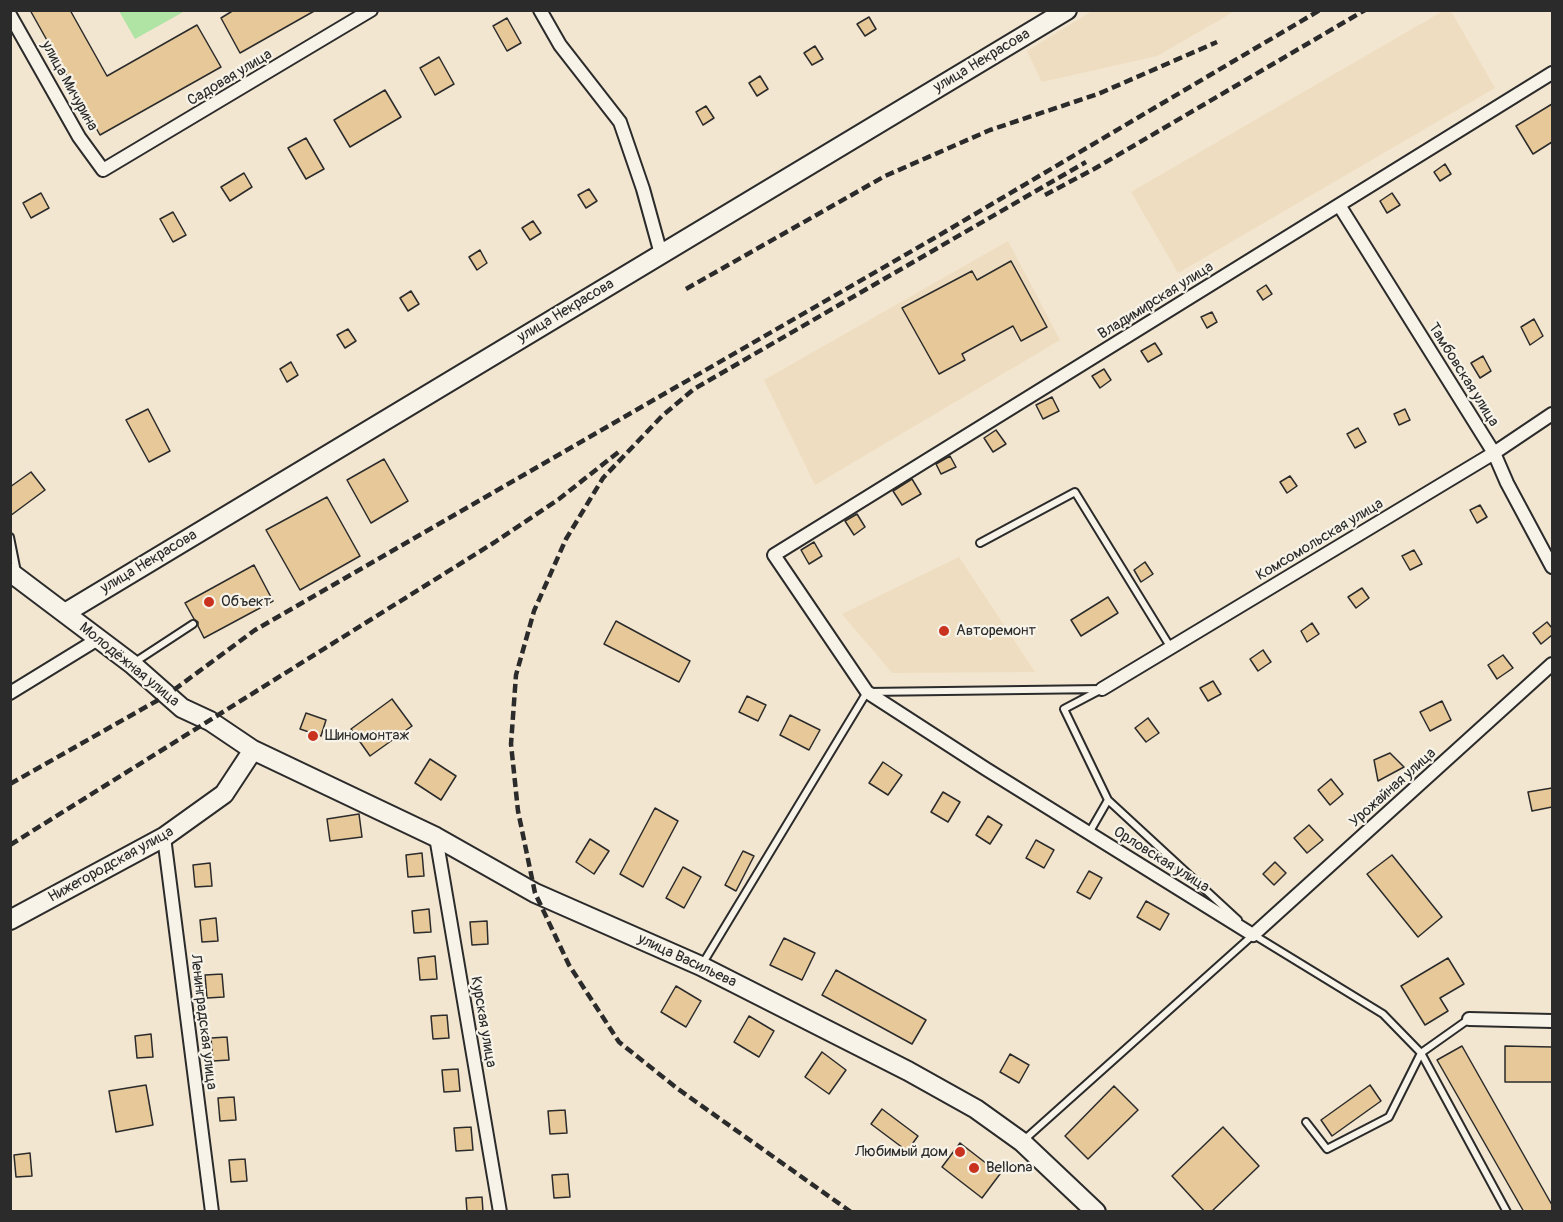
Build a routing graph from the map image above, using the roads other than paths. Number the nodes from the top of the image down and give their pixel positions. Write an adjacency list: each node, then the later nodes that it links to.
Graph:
1 (371, 10): 6 (street, Садовая улица)
2 (540, 10): 8 (street)
3 (1067, 10): 8 (street, улица Некрасова)
4 (10, 15): 6 (street, улица Мичурина)
5 (1552, 73): 7 (street, Владимирская улица)
6 (103, 170)
7 (1339, 205): 10 (street, Тамбовская улица); 13 (street, Владимирская улица)
8 (661, 254): 16 (street, улица Некрасова)
9 (1552, 414): 10 (street, Комсомольская улица)
10 (1494, 453): 14 (street, Тамбовская улица); 19 (street, Комсомольская улица)
11 (10, 537): 15 (lane)
12 (980, 543): 19 (lane)
13 (774, 555): 23 (street, Орловская улица)
14 (1552, 567)
15 (14, 575): 16 (street, Молодёжная улица)
16 (65, 613): 18 (street, Молодёжная улица)
17 (193, 624): 20 (lane)
18 (98, 639): 20 (street, Молодёжная улица); 24 (street)
19 (1171, 648): 22 (street, Комсомольская улица)
20 (132, 664): 25 (street, Молодёжная улица)
21 (1552, 664): 31 (street, Урожайная улица)
22 (1102, 689): 23 (lane); 26 (lane)
23 (867, 692): 27 (street, Орловская улица); 32 (lane)
24 (10, 693)
25 (253, 750): 28 (street, Нижегородская улица); 29 (street, улица Васильева)
26 (1108, 800): 27 (lane); 31 (lane)
27 (1089, 833): 31 (street, Орловская улица)
28 (164, 837): 30 (street, Нижегородская улица); 38 (street, Ленинградская улица)
29 (436, 837): 32 (street, улица Васильева); 39 (street, Курская улица)
30 (10, 920)
31 (1253, 935): 35 (lane, Орловская улица); 37 (lane)
32 (701, 966): 37 (street, улица Васильева)
33 (1469, 1019): 34 (street); 35 (lane)
34 (1552, 1021)
35 (1421, 1053): 36 (lane); 41 (lane, Орловская улица)
36 (1306, 1122)
37 (1022, 1142): 40 (street, улица Васильева)
38 (212, 1212)
39 (500, 1212)
40 (1096, 1212)
41 (1507, 1212)

